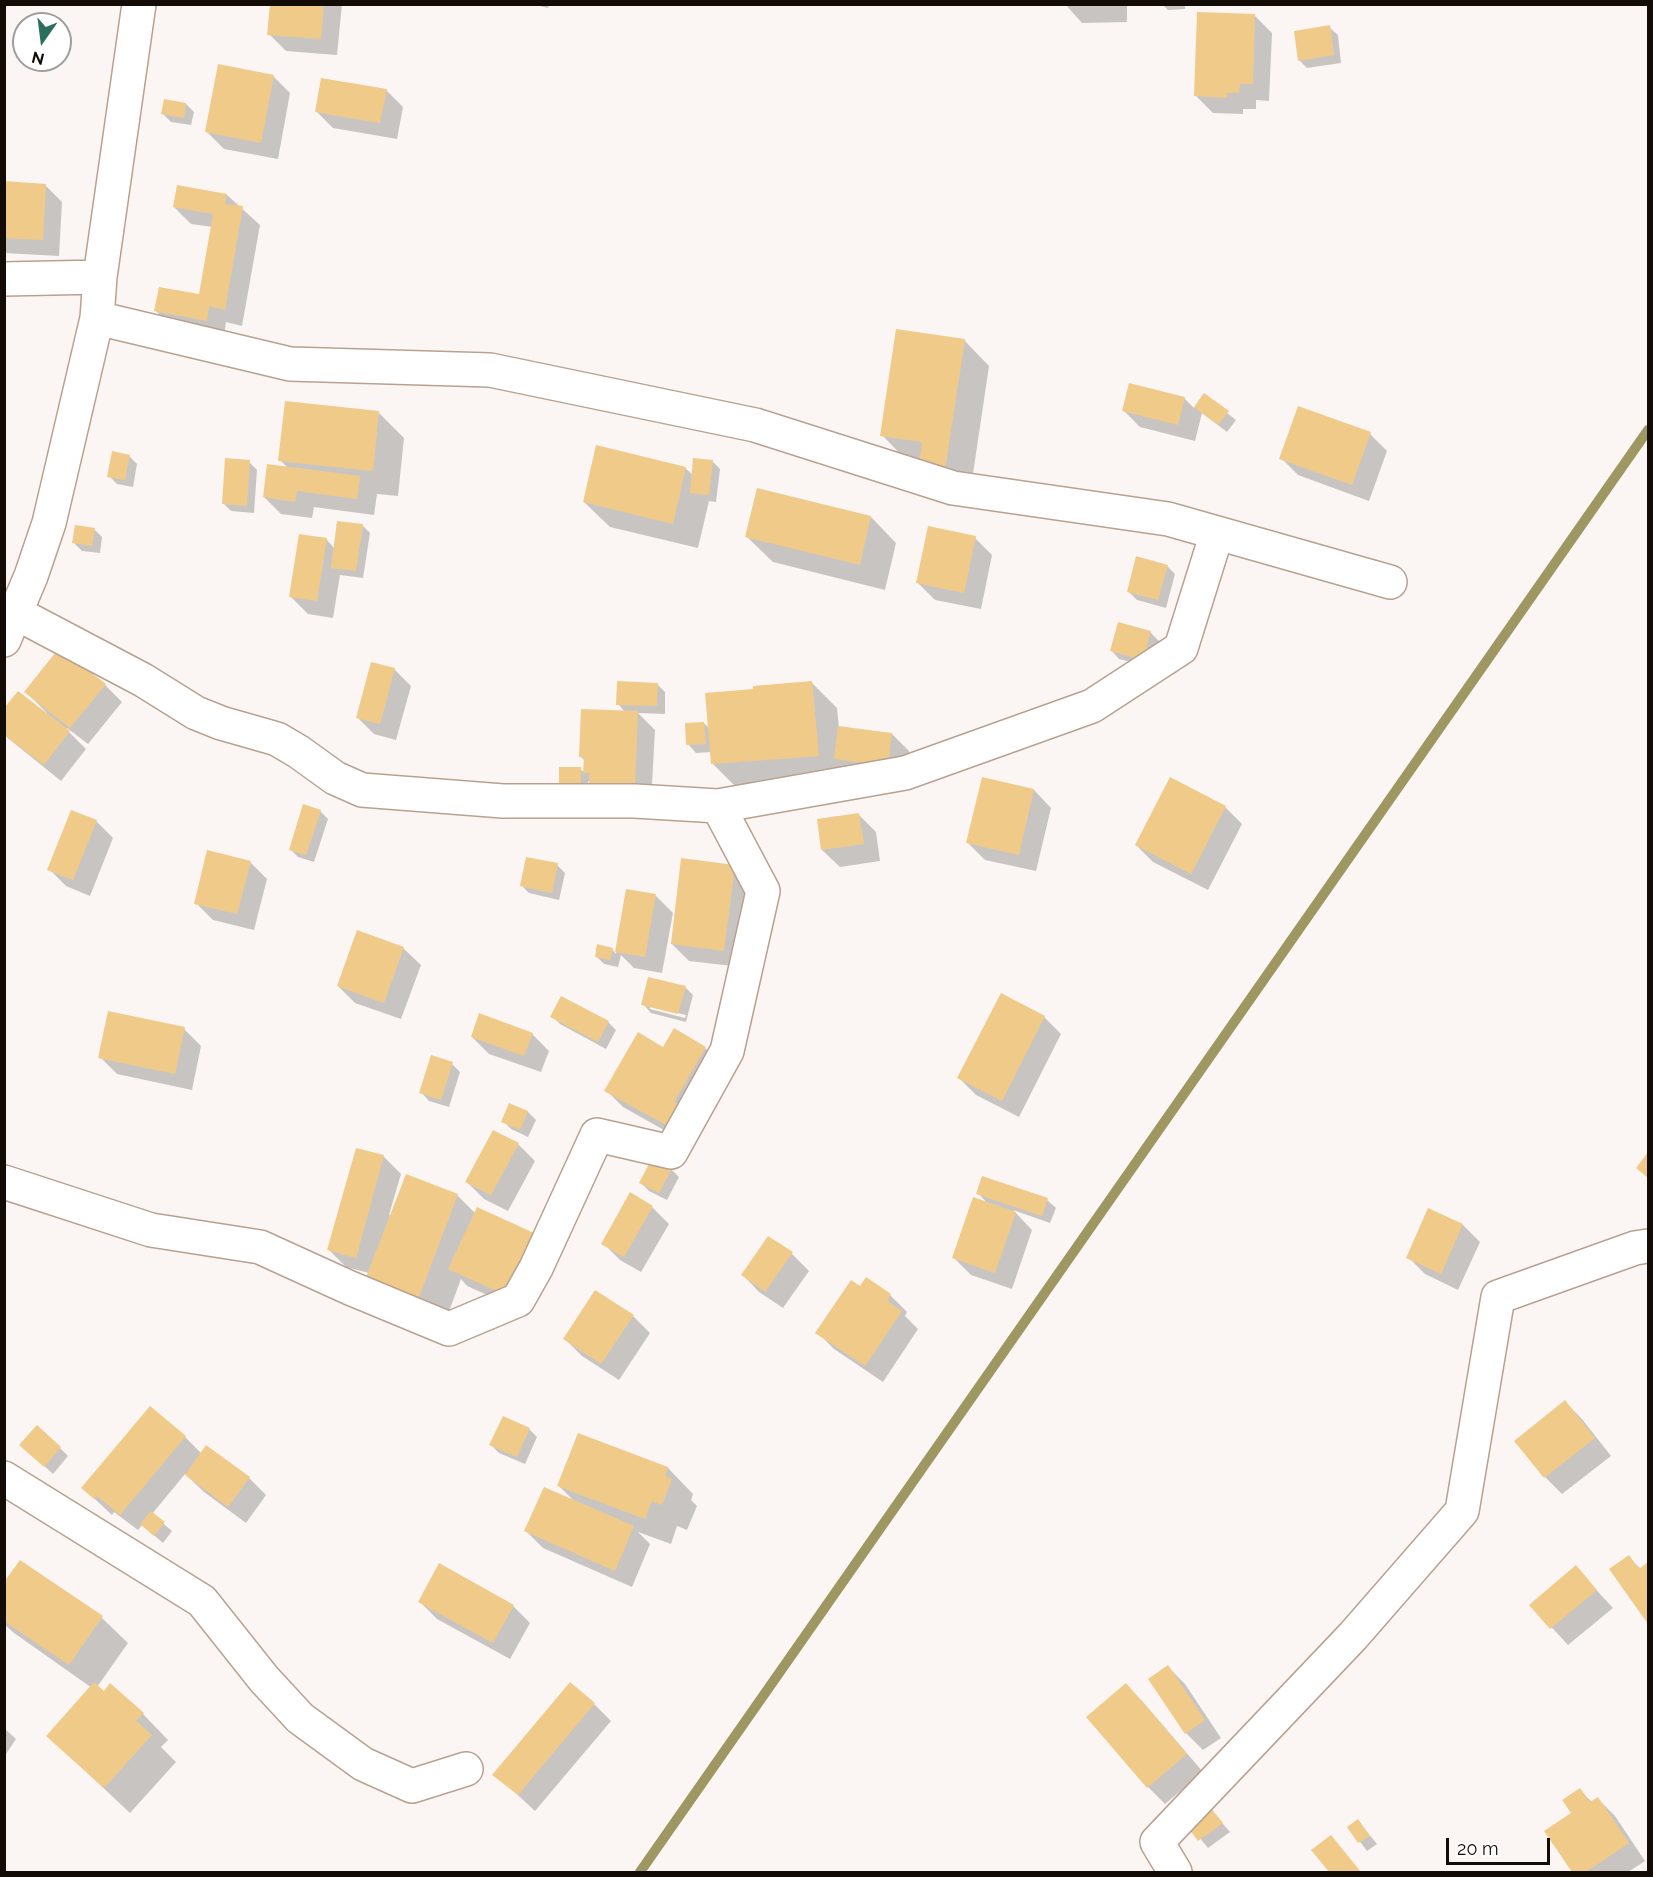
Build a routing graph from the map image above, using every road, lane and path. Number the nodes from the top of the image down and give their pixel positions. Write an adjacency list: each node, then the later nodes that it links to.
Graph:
1 (139, 4): 2 (street)
2 (100, 277): 3 (street); 4 (street)
3 (4, 279)
4 (96, 318): 5 (street); 7 (street)
5 (1217, 533): 6 (street); 8 (street)
6 (1390, 582)
7 (10, 627): 8 (street)
8 (718, 806): 9 (street)
9 (4, 1182)
10 (1648, 1245): 13 (street)
11 (4, 1478): 12 (street)
12 (466, 1769)
13 (1175, 1872)

